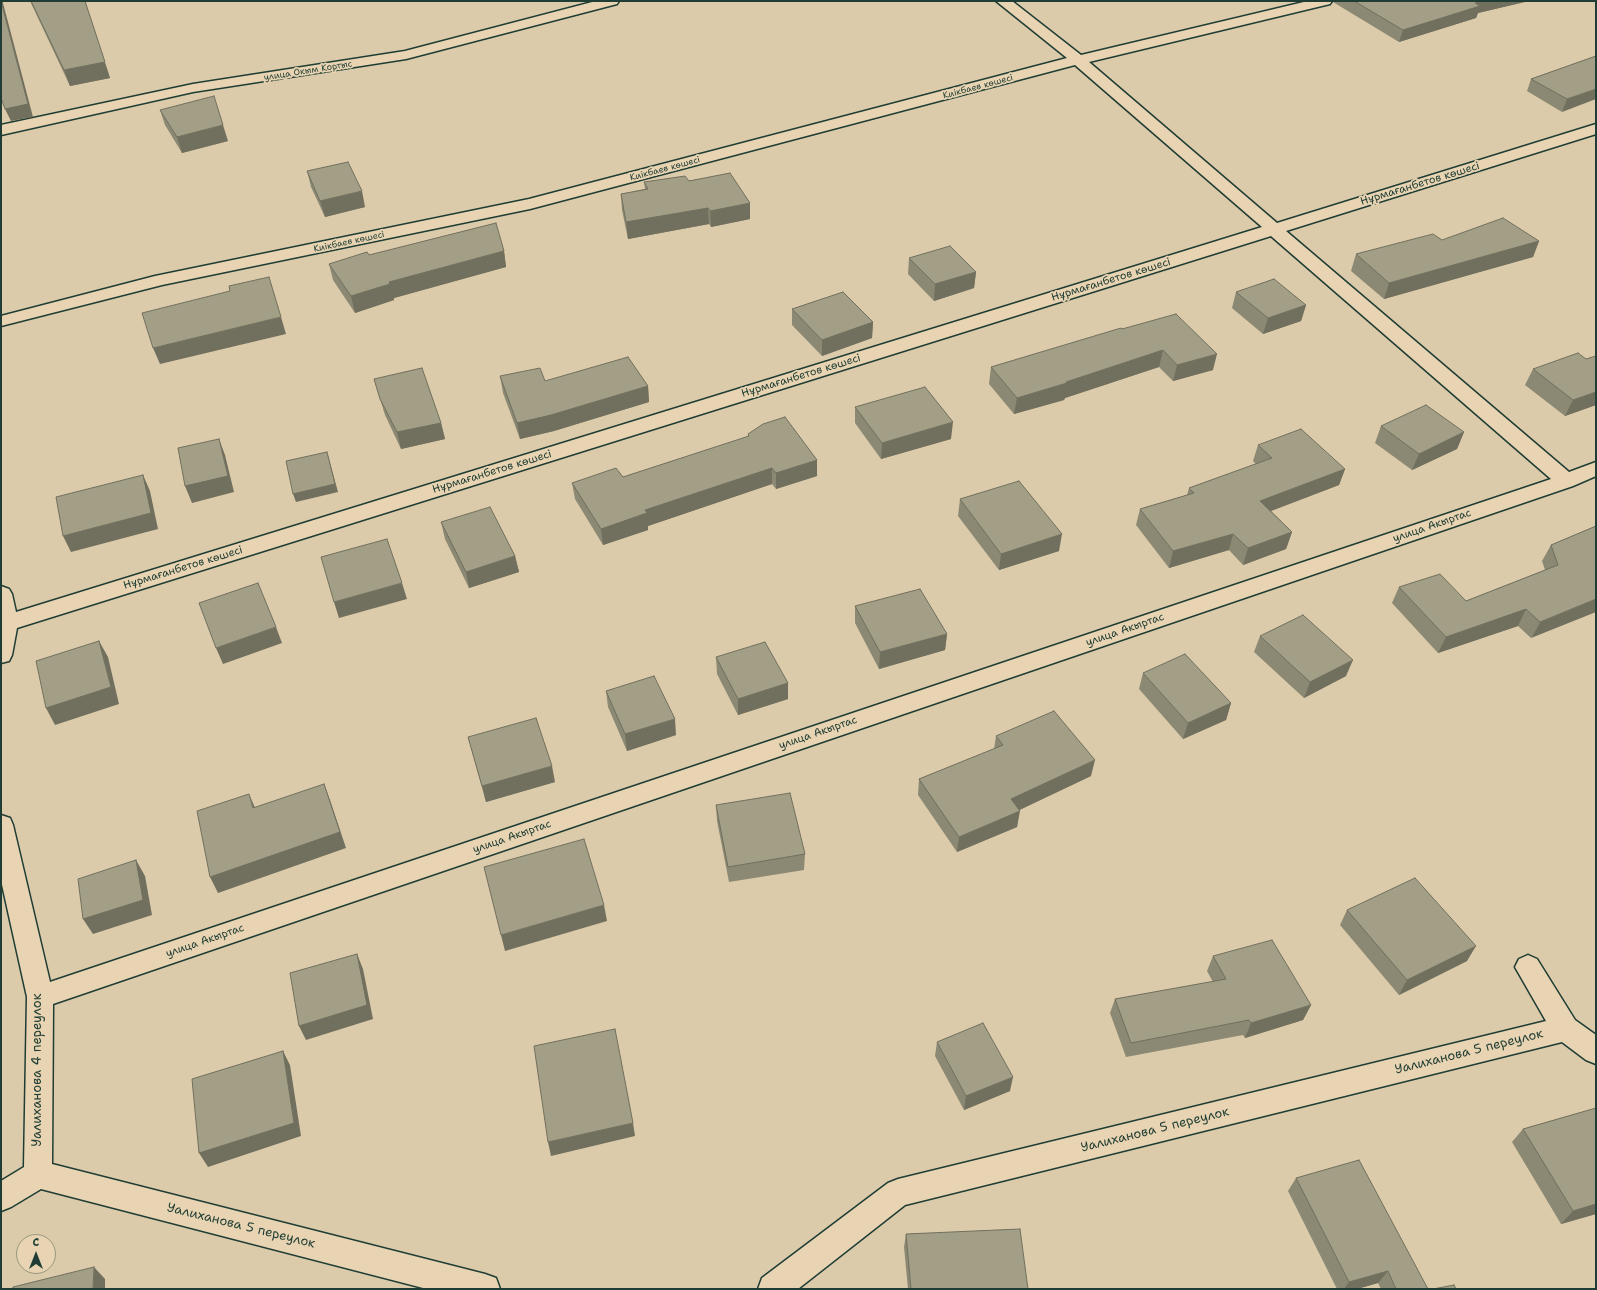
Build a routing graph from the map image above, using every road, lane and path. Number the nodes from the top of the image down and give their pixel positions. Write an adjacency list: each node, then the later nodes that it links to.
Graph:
1 (612, 1): 6 (street, улица Окым Кортыс)
2 (1003, 1): 4 (street)
3 (1325, 1): 4 (street, Киікбаев көшесі)
4 (1078, 60): 7 (street); 8 (street, Киікбаев көшесі)
5 (1596, 129): 7 (street, Нұрмағанбетов көшесі)
6 (1, 130)
7 (1274, 229): 10 (street); 12 (street, Нұрмағанбетов көшесі)
8 (1, 322)
9 (1596, 469): 10 (street, улица Акыртас)
10 (1566, 480): 16 (street, улица Акыртас)
11 (1, 594): 12 (street)
12 (7, 623): 13 (street)
13 (1, 656)
14 (1, 825): 16 (street, Уалиханова 4 переулок)
15 (1528, 967): 17 (street)
16 (40, 996): 19 (street, Уалиханова 4 переулок)
17 (1565, 1029): 18 (street); 22 (street, Уалиханова 5 переулок)
18 (1596, 1051)
19 (38, 1174): 20 (street); 21 (street, Уалиханова 5 переулок)
20 (1, 1196)
21 (485, 1289)
22 (773, 1289)

